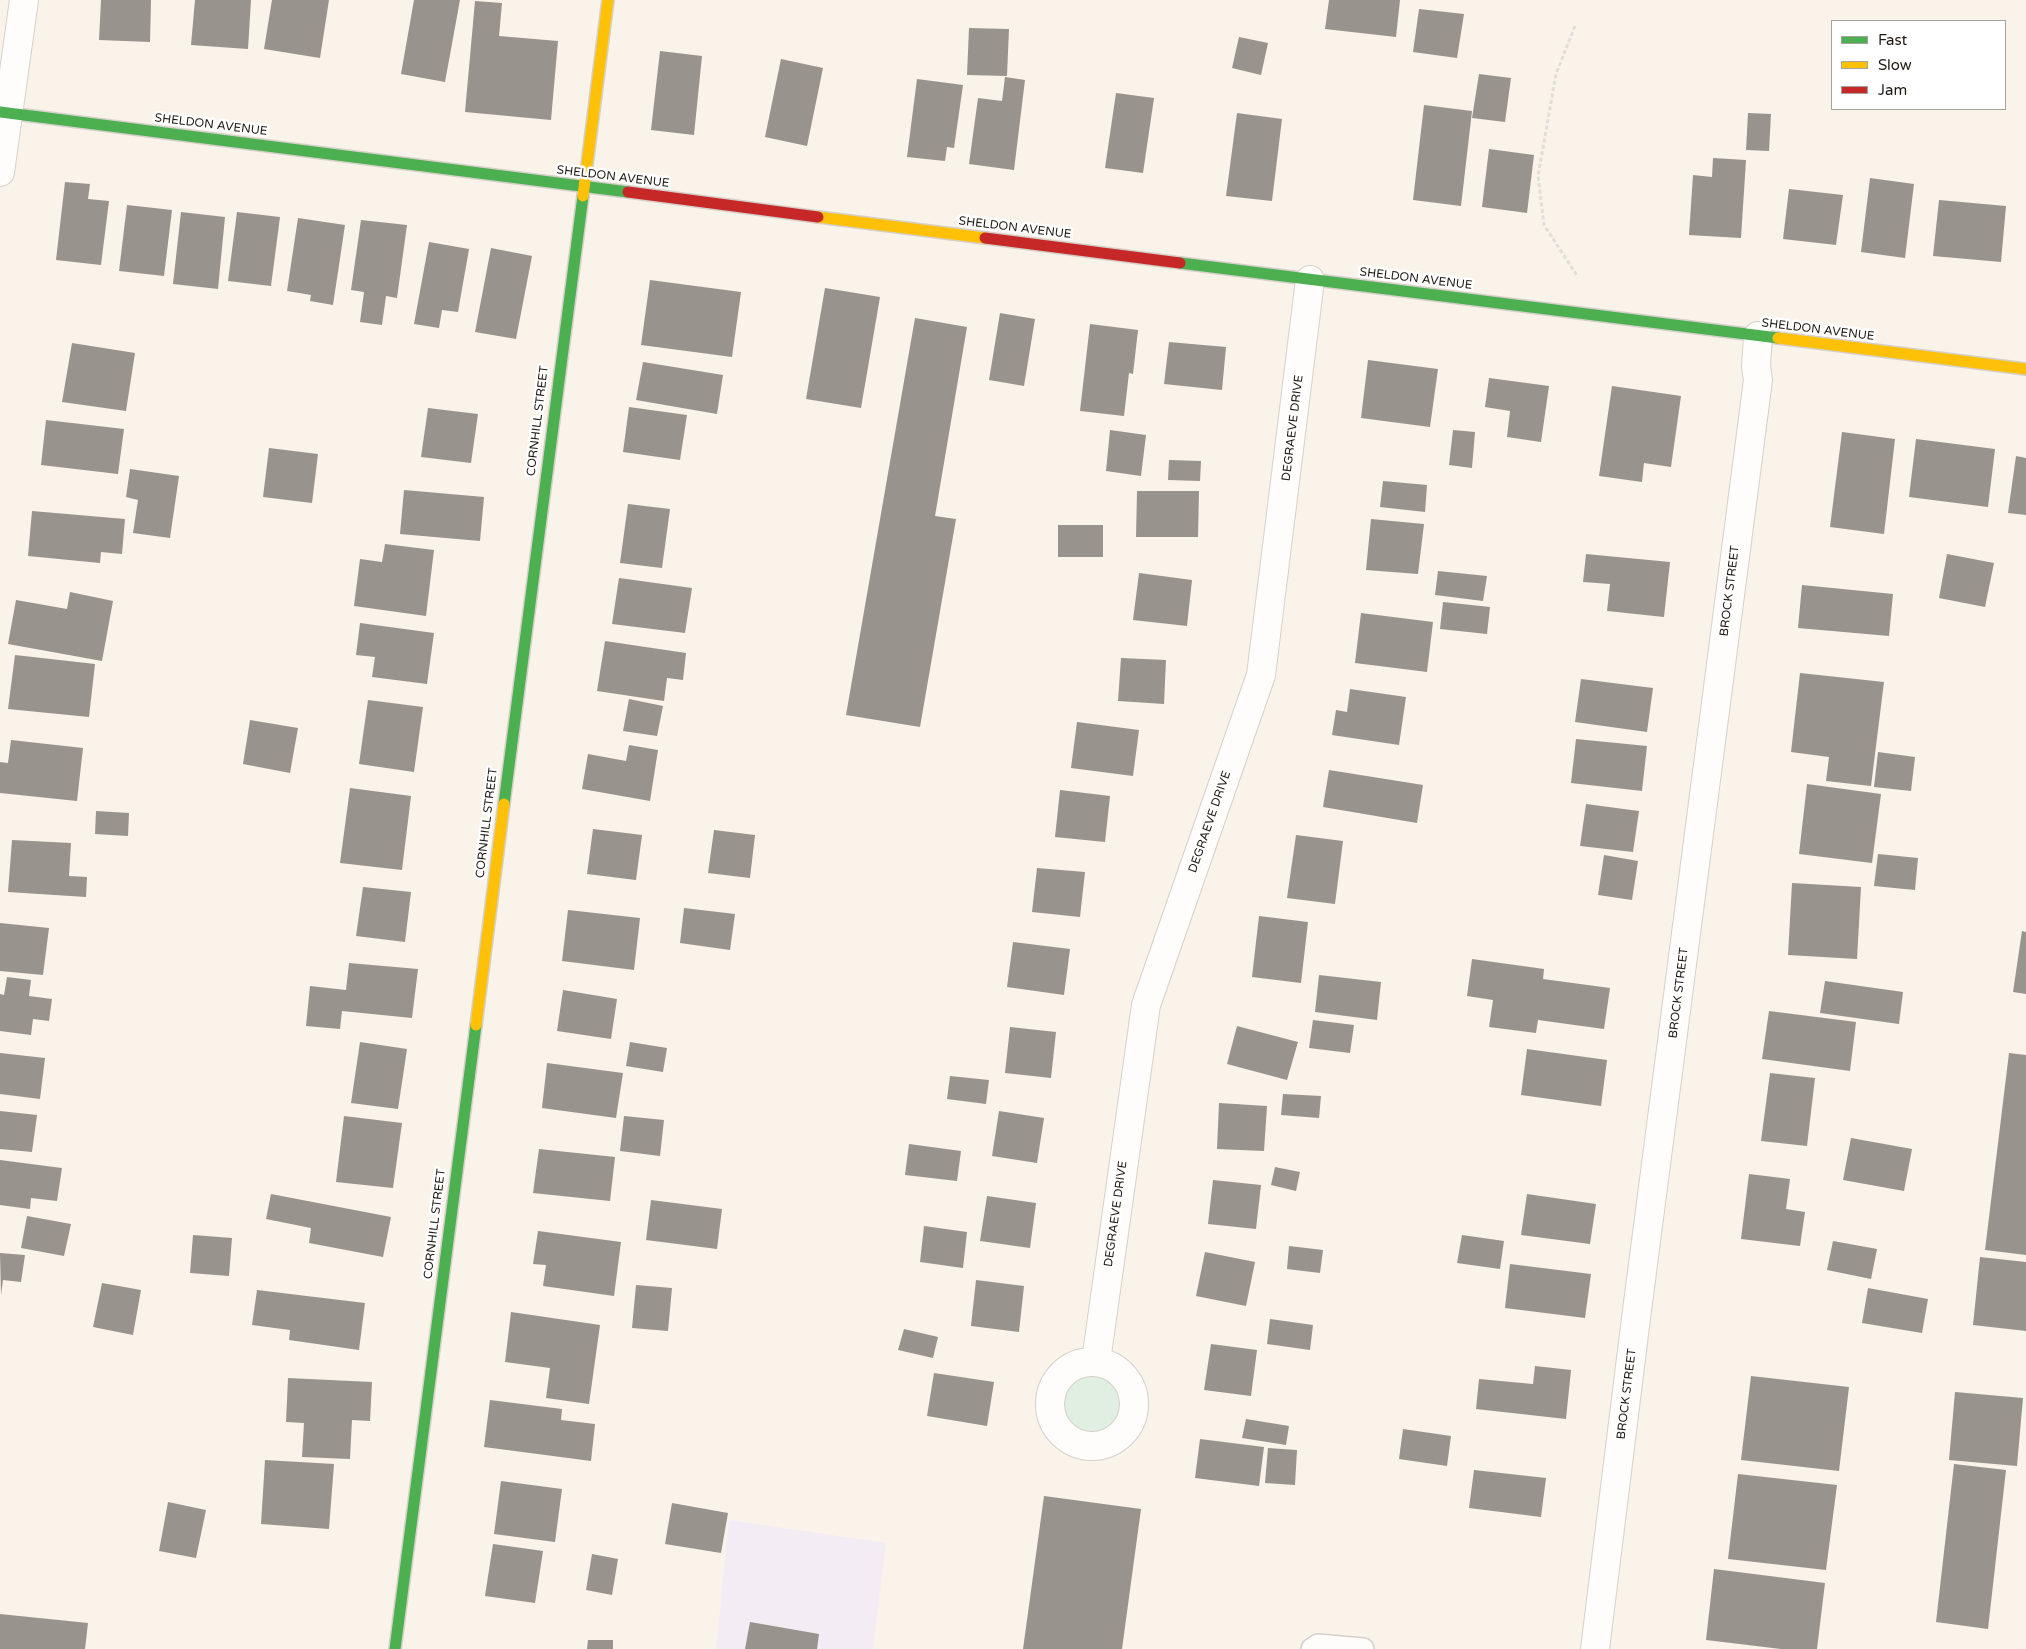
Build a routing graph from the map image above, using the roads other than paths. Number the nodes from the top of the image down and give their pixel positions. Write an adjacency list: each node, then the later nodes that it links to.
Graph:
1 (24, 0): 3 (street)
2 (608, 0): 5 (street, CORNHILL STREET)
3 (4, 112): 4 (street); 5 (street, SHELDON AVENUE)
4 (0, 172)
5 (582, 187): 6 (street, SHELDON AVENUE); 10 (street, CORNHILL STREET)
6 (1310, 280): 7 (street, SHELDON AVENUE); 9 (street, DEGRAEVE DRIVE)
7 (1758, 336): 8 (street, SHELDON AVENUE); 13 (street, BROCK STREET)
8 (2026, 369)
9 (1096, 1361)
10 (395, 1649)
11 (1312, 1649): 12 (lane)
12 (1364, 1649)
13 (1595, 1649)

